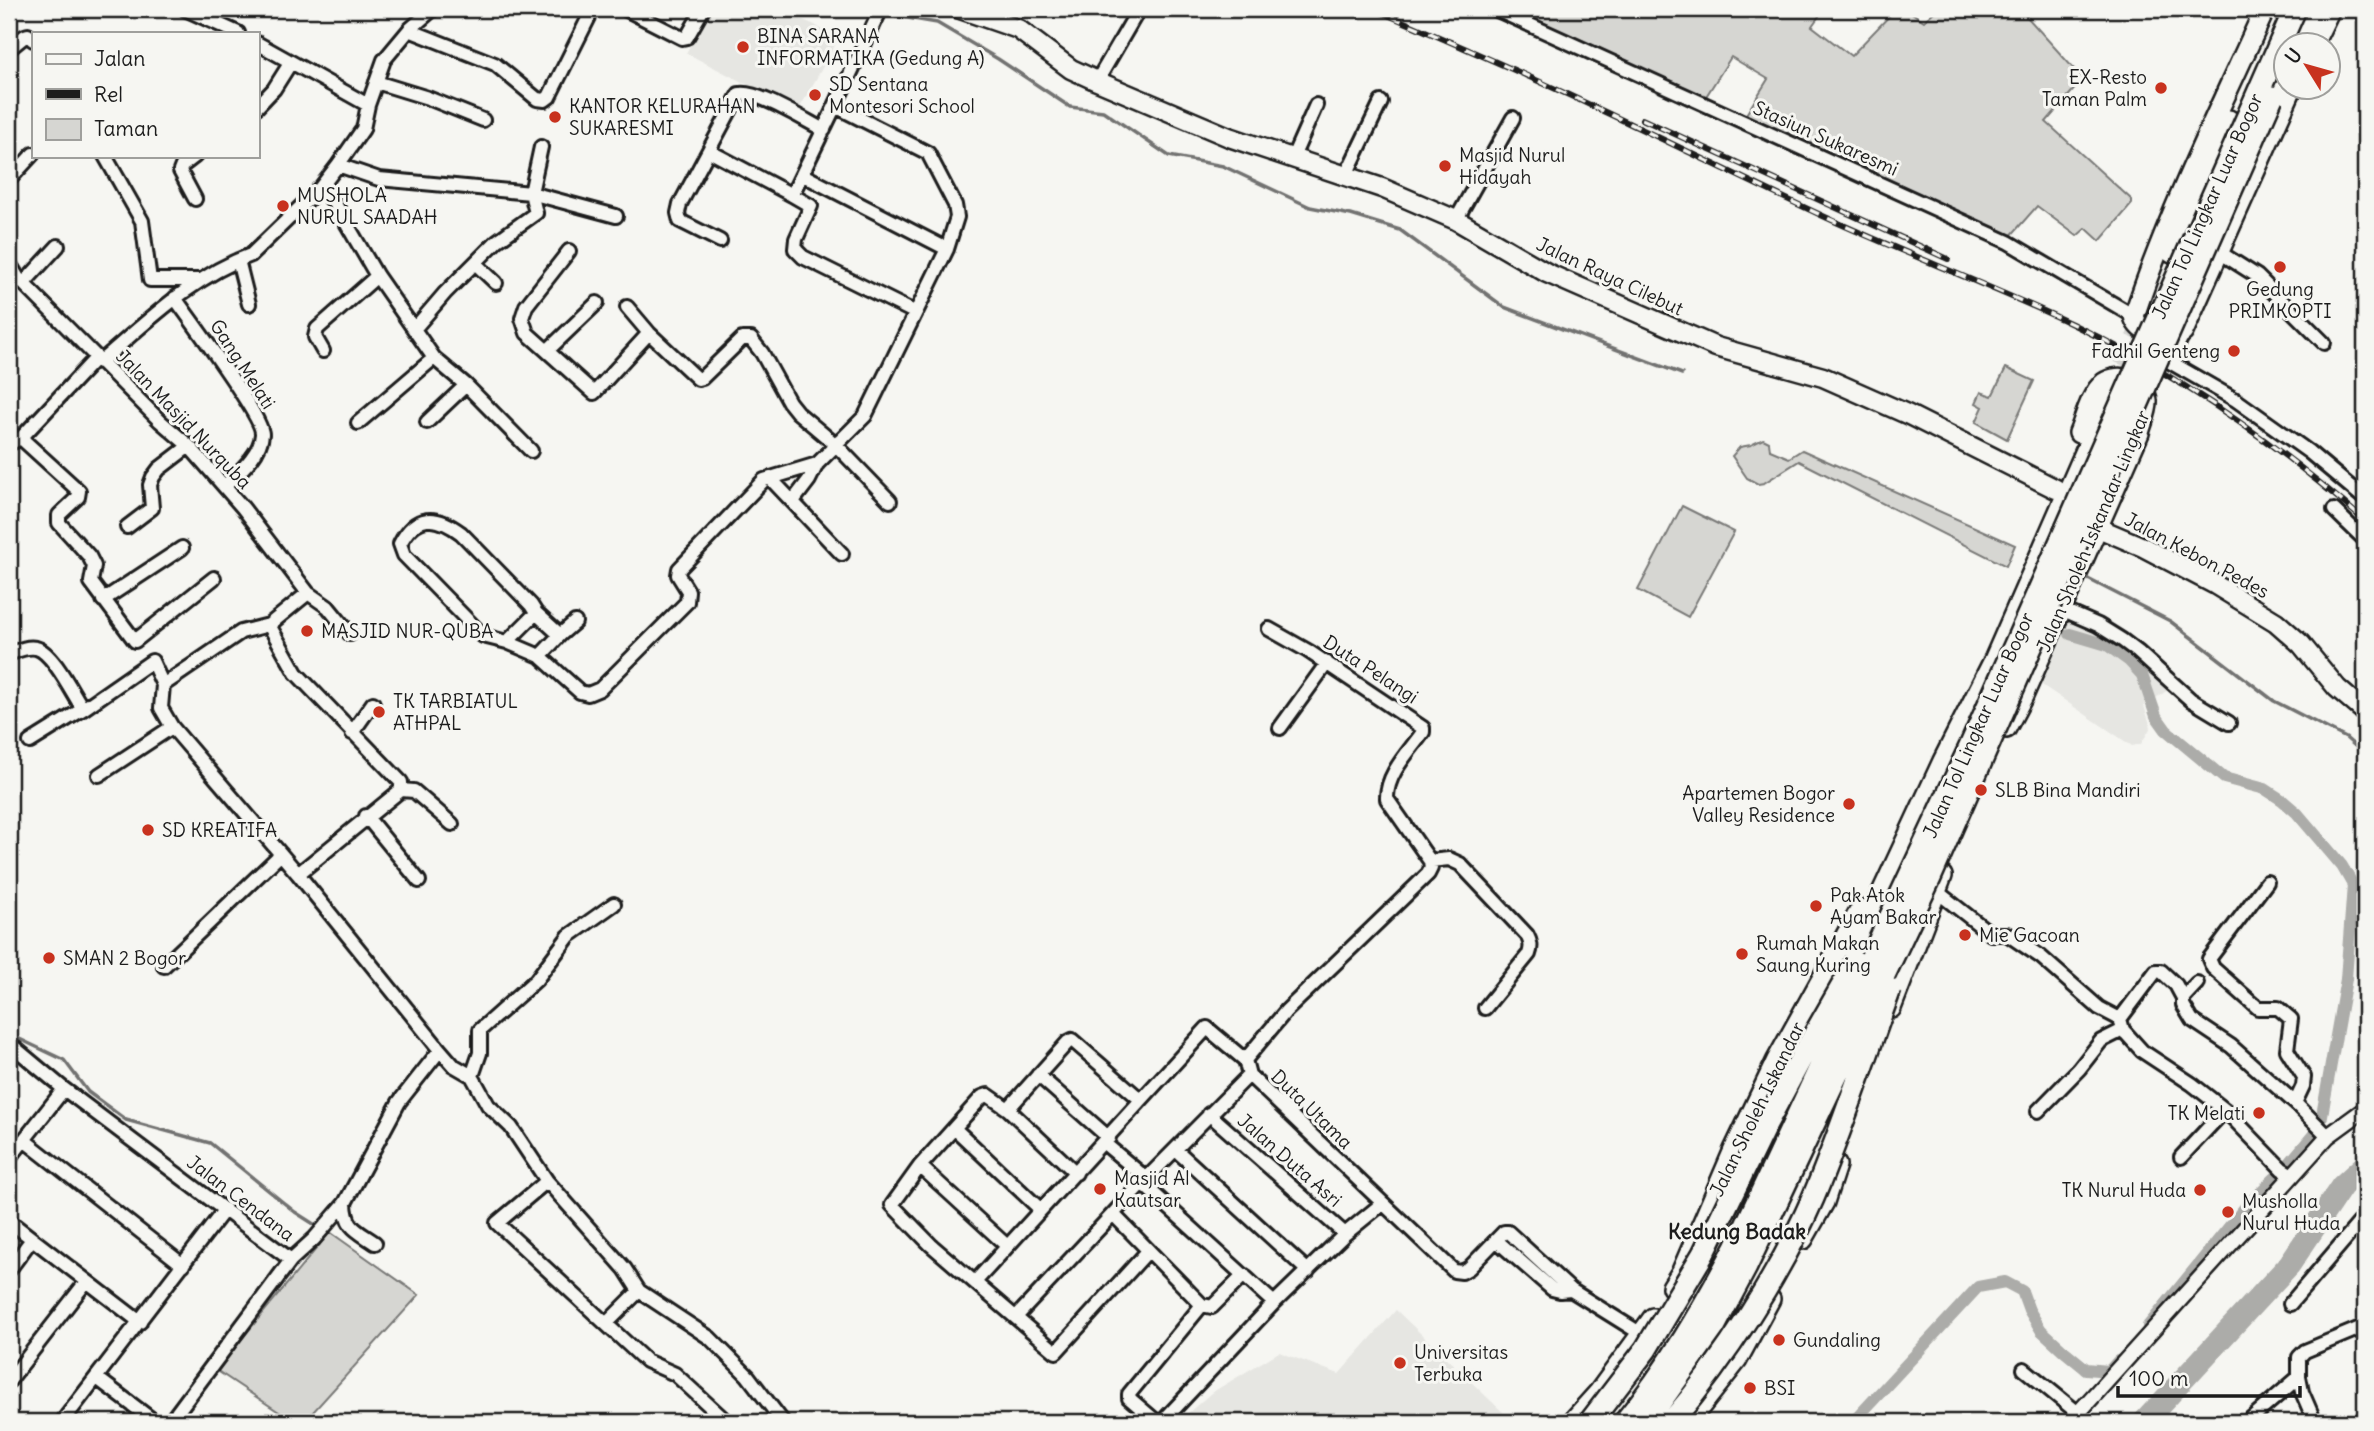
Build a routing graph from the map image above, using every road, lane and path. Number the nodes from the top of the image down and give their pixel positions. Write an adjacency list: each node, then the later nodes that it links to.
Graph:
1 (185, 9): 16 (street)
2 (433, 9): 15 (street)
3 (593, 9): 15 (street)
4 (625, 9): 5 (street)
5 (703, 9)
6 (881, 9): 32 (street)
7 (960, 9): 23 (main road, Jalan Raya Cilebut)
8 (1139, 9): 23 (street)
9 (1495, 9): 72 (street, Stasiun Sukaresmi)
10 (2265, 9): 72 (highway)
11 (2280, 9): 68 (highway)
12 (2295, 9): 133 (highway, Jalan Tol Lingkar Luar Bogor, bridge)
13 (2315, 9): 17 (highway)
14 (2330, 9): 18 (highway)
15 (409, 30): 24 (street)
16 (236, 32)
17 (2304, 32)
18 (2319, 32)
19 (32, 39): 21 (street)
20 (259, 44): 22 (street)
21 (9, 49)
22 (292, 62): 29 (street); 30 (street)
23 (1097, 81): 39 (main road, Jalan Raya Cilebut)
24 (376, 82): 30 (street); 34 (street)
25 (1381, 102): 44 (street)
26 (2273, 102): 73 (highway)
27 (2273, 102): 139 (highway, Jalan Tol Lingkar Luar Bogor, bridge)
28 (2286, 102): 58 (highway)
29 (259, 105)
30 (368, 105): 42 (street)
31 (1316, 105): 39 (street)
32 (835, 106): 35 (street); 56 (street)
33 (1513, 118): 53 (street)
34 (483, 120)
35 (824, 131): 37 (street); 43 (street)
36 (541, 147): 48 (street)
37 (709, 150): 49 (street); 54 (street)
38 (32, 155): 45 (street)
39 (1293, 157): 44 (main road, Jalan Raya Cilebut)
40 (106, 158): 63 (street)
41 (192, 158): 50 (street)
42 (338, 165): 47 (street); 48 (street)
43 (803, 175): 46 (street); 49 (street)
44 (1346, 175): 53 (main road, Jalan Raya Cilebut)
45 (9, 180)
46 (823, 186): 51 (street); 56 (street)
47 (321, 187): 59 (street); 62 (street)
48 (531, 192): 52 (street); 60 (street)
49 (792, 194): 51 (street)
50 (195, 199)
51 (811, 206): 71 (street)
52 (617, 216)
53 (1456, 220): 96 (main road, Jalan Raya Cilebut)
54 (720, 241)
55 (58, 246): 64 (street)
56 (947, 248): 71 (street)
57 (569, 251): 77 (street)
58 (2219, 252): 73 (highway); 76 (street)
59 (238, 260): 63 (street); 69 (street)
60 (476, 264): 65 (street); 74 (street)
61 (9, 266): 64 (street, Jalan Masjid Nurquba)
62 (377, 276): 74 (street); 78 (street)
63 (201, 281): 66 (street)
64 (23, 283): 80 (street, Jalan Masjid Nurquba)
65 (496, 283)
66 (175, 298): 80 (street); 92 (street, Gang Melati)
67 (597, 303): 77 (street)
68 (2151, 303)
69 (249, 304)
70 (627, 306): 75 (street)
71 (914, 312): 87 (street)
72 (2134, 316): 73 (highway)
73 (2180, 326): 93 (street)
74 (415, 328): 79 (street)
75 (649, 333): 77 (street); 87 (street)
76 (2324, 344)
77 (548, 350)
78 (323, 351)
79 (434, 358): 81 (street); 85 (street)
80 (98, 359): 86 (street); 88 (street, Jalan Masjid Nurquba)
81 (466, 385): 84 (street); 89 (street)
82 (2111, 393): 96 (highway)
83 (2139, 407): 99 (highway)
84 (426, 422)
85 (358, 423)
86 (15, 441): 106 (street)
87 (836, 445): 90 (street); 95 (street)
88 (189, 446): 92 (street, Jalan Masjid Nurquba); 98 (street)
89 (531, 451)
90 (817, 464): 91 (street); 94 (street)
91 (770, 478): 94 (street); 116 (street)
92 (225, 486): 104 (street, Jalan Masjid Nurquba)
93 (2365, 499)
94 (793, 501): 102 (street)
95 (890, 501)
96 (2055, 502): 99 (highway, Jalan Sholeh Iskandar Lingkar); 122 (highway, Jalan Sholeh Iskandar Lingkar)
97 (2334, 510): 100 (street)
98 (127, 527)
99 (2092, 528): 105 (highway, Jalan Sholeh Iskandar Lingkar, bridge); 123 (main road, Jalan Kebon Pedes)
100 (2365, 540)
101 (183, 548): 106 (street)
102 (842, 554)
103 (214, 578): 113 (street)
104 (308, 593): 109 (street); 111 (street, Jalan Masjid Nurquba)
105 (2062, 599): 124 (street); 139 (highway, Jalan Sholeh Iskandar Lingkar)
106 (103, 600): 113 (street)
107 (536, 613): 112 (street); 114 (street); 114 (street)
108 (575, 622): 112 (street)
109 (270, 625): 119 (street); 127 (street)
110 (1269, 629): 118 (street, Duta Pelangi)
111 (350, 634)
112 (560, 635): 116 (street)
113 (135, 641): 117 (street)
114 (507, 642): 116 (street)
115 (9, 654): 121 (street)
116 (540, 656)
117 (152, 661): 119 (street); 121 (street)
118 (1327, 663): 126 (street); 135 (street, Duta Pelangi)
119 (163, 685): 125 (street)
120 (373, 703): 127 (street)
121 (83, 709): 128 (street)
122 (1968, 710): 133 (highway, Jalan Sholeh Iskandar)
123 (2365, 712)
124 (2229, 723)
125 (172, 727): 129 (street); 134 (street)
126 (1280, 728)
127 (352, 733): 130 (street)
128 (30, 742)
129 (99, 775)
130 (401, 790): 131 (street); 132 (street)
131 (366, 816): 136 (street); 137 (street)
132 (452, 824)
133 (1920, 833): 142 (highway, Jalan Sholeh Iskandar); 202 (highway, Jalan Sholeh Iskandar); 215 (highway, bridge); 217 (highway, Jalan Tol Lingkar Luar Bogor, bridge)
134 (281, 854): 136 (street); 143 (street)
135 (1430, 861): 147 (street); 151 (street)
136 (298, 874): 150 (street)
137 (419, 881)
138 (2267, 882): 157 (street)
139 (1933, 884): 141 (highway); 148 (street); 218 (highway, Jalan Tol Lingkar Luar Bogor, bridge); 219 (highway, bridge)
140 (614, 904): 153 (street)
141 (1920, 928): 144 (highway); 220 (highway)
142 (1849, 965): 144 (highway); 216 (highway, Jalan Sholeh Iskandar)
143 (164, 966)
144 (1885, 982): 218 (highway)
145 (2197, 983): 146 (street)
146 (2183, 998): 148 (street); 157 (street)
147 (1485, 1008)
148 (2121, 1024): 160 (street); 161 (street)
149 (9, 1044): 155 (street, Jalan Cendana)
150 (440, 1050): 153 (street); 175 (street)
151 (1245, 1060): 154 (street, Duta Utama); 156 (street)
152 (1038, 1075): 156 (street); 158 (street); 166 (street)
153 (472, 1076): 173 (street)
154 (1249, 1076): 162 (street); 176 (street, Duta Utama)
155 (64, 1089): 165 (street); 177 (street, Jalan Cendana)
156 (1141, 1100): 166 (street)
157 (2295, 1103): 164 (street)
158 (1008, 1109): 163 (street); 172 (street)
159 (2365, 1109): 164 (street)
160 (2225, 1110): 168 (street); 171 (street)
161 (2038, 1111)
162 (1209, 1114): 167 (street); 182 (street, Jalan Duta Asri)
163 (954, 1128): 170 (street); 178 (street)
164 (2328, 1136): 171 (street)
165 (24, 1140): 169 (street); 188 (street)
166 (1106, 1140): 172 (street); 174 (street)
167 (1176, 1150): 174 (street); 190 (street)
168 (2181, 1157)
169 (9, 1159)
170 (920, 1166): 185 (street); 193 (street)
171 (2283, 1168): 207 (street)
172 (1076, 1173): 178 (street)
173 (547, 1181): 194 (street); 200 (street)
174 (1145, 1181): 179 (street); 191 (street)
175 (345, 1203): 184 (street); 187 (street)
176 (1383, 1203): 182 (street); 202 (street, Duta Utama)
177 (225, 1209): 187 (street, Jalan Cendana); 188 (street)
178 (1041, 1210): 185 (street)
179 (1114, 1215): 186 (street); 198 (street)
180 (2365, 1216): 197 (street)
181 (9, 1221): 183 (street)
182 (1345, 1234): 190 (street)
183 (32, 1239): 189 (street); 192 (street)
184 (375, 1242)
185 (1007, 1246): 193 (street)
186 (1148, 1251): 196 (street); 198 (street)
187 (290, 1260): 210 (street, Jalan Cendana)
188 (183, 1265): 199 (street)
189 (9, 1270)
190 (1308, 1271): 195 (street)
191 (1244, 1275): 195 (street); 196 (street)
192 (86, 1282): 199 (street); 206 (street)
193 (975, 1282): 198 (street)
194 (639, 1292): 200 (street); 212 (street)
195 (1275, 1303): 213 (street)
196 (1202, 1304): 213 (street)
197 (2290, 1304)
198 (1016, 1317)
199 (139, 1322): 205 (street)
200 (607, 1323): 211 (street)
201 (2365, 1326): 204 (street)
202 (1643, 1335): 214 (highway, Jalan Sholeh Iskandar)
203 (2024, 1369): 207 (street)
204 (2299, 1377): 221 (street); 222 (street)
205 (97, 1378): 208 (street); 209 (street)
206 (9, 1381)
207 (2074, 1418)
208 (62, 1422)
209 (155, 1422)
210 (170, 1422)
211 (727, 1422)
212 (783, 1422)
213 (1159, 1422)
214 (1572, 1422)
215 (1590, 1422)
216 (1599, 1422)
217 (1625, 1422)
218 (1648, 1422)
219 (1671, 1422)
220 (1688, 1422)
221 (2247, 1422)
222 (2315, 1422)

